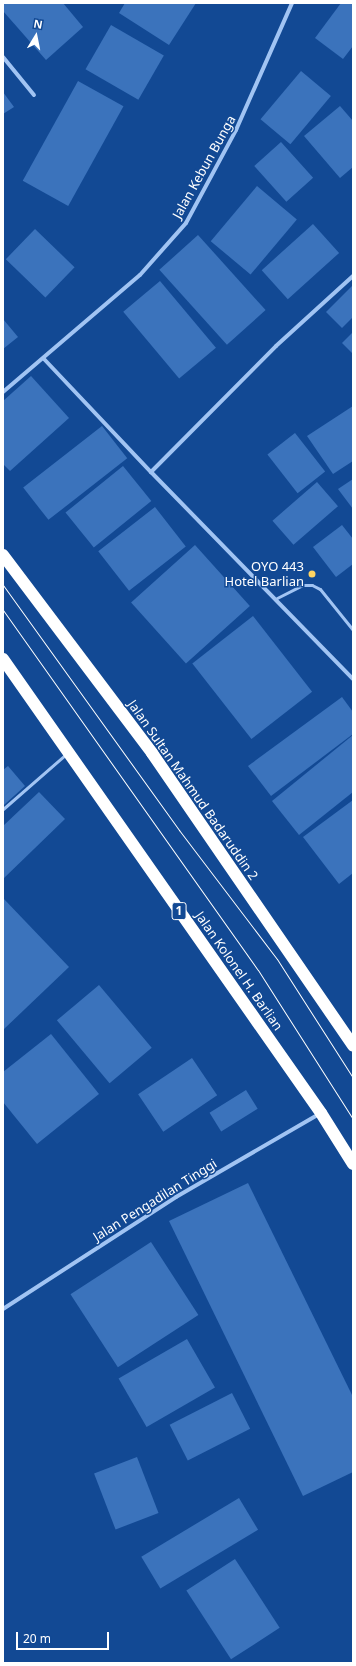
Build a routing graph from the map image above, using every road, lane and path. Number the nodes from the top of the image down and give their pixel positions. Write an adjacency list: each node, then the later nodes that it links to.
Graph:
1 (292, 3): 5 (street, Jalan Kebun Bunga)
2 (3, 57): 3 (street)
3 (34, 95)
4 (353, 276): 7 (street)
5 (44, 359): 6 (street, Jalan Kebun Bunga); 7 (street)
6 (3, 392)
7 (151, 472): 9 (street)
8 (3, 555): 15 (highway, Jalan Sultan Mahmud Badaruddin 2)
9 (277, 598): 10 (lane); 12 (street)
10 (353, 630)
11 (3, 659): 13 (highway, Jalan Kolonel H. Barlian / 1)
12 (353, 679)
13 (68, 752): 14 (lane); 16 (highway, Jalan Kolonel H. Barlian / 1)
14 (3, 808)
15 (353, 1046)
16 (322, 1113): 17 (highway, Jalan Kolonel H. Barlian / 1); 18 (street, Jalan Pengadilan Tinggi)
17 (353, 1164)
18 (3, 1309)

